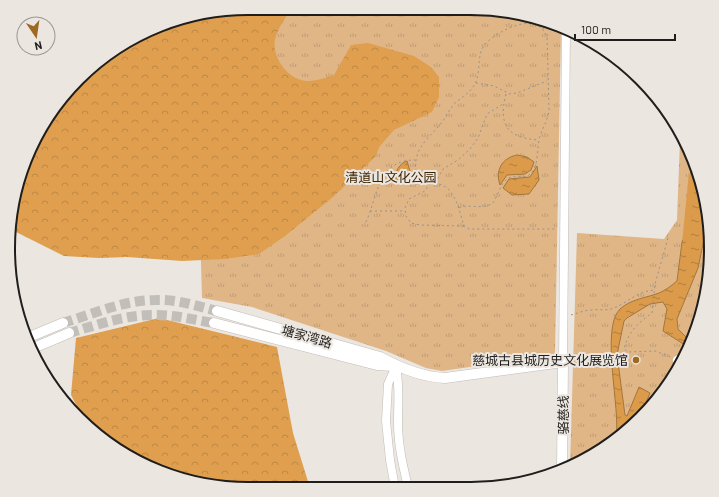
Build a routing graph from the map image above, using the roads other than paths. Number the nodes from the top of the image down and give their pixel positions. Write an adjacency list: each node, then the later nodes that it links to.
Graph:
1 (566, 36): 8 (street)
2 (217, 311): 9 (main road, 塘家湾路)
3 (214, 323): 9 (main road, 塘家湾路)
4 (63, 324): 6 (main road)
5 (69, 333): 7 (main road)
6 (32, 336)
7 (37, 347)
8 (563, 362): 9 (main road, 塘家湾路); 10 (main road, 骆慈线)
9 (396, 366): 11 (street); 12 (street)
10 (562, 463)
11 (395, 482)
12 (406, 482)

